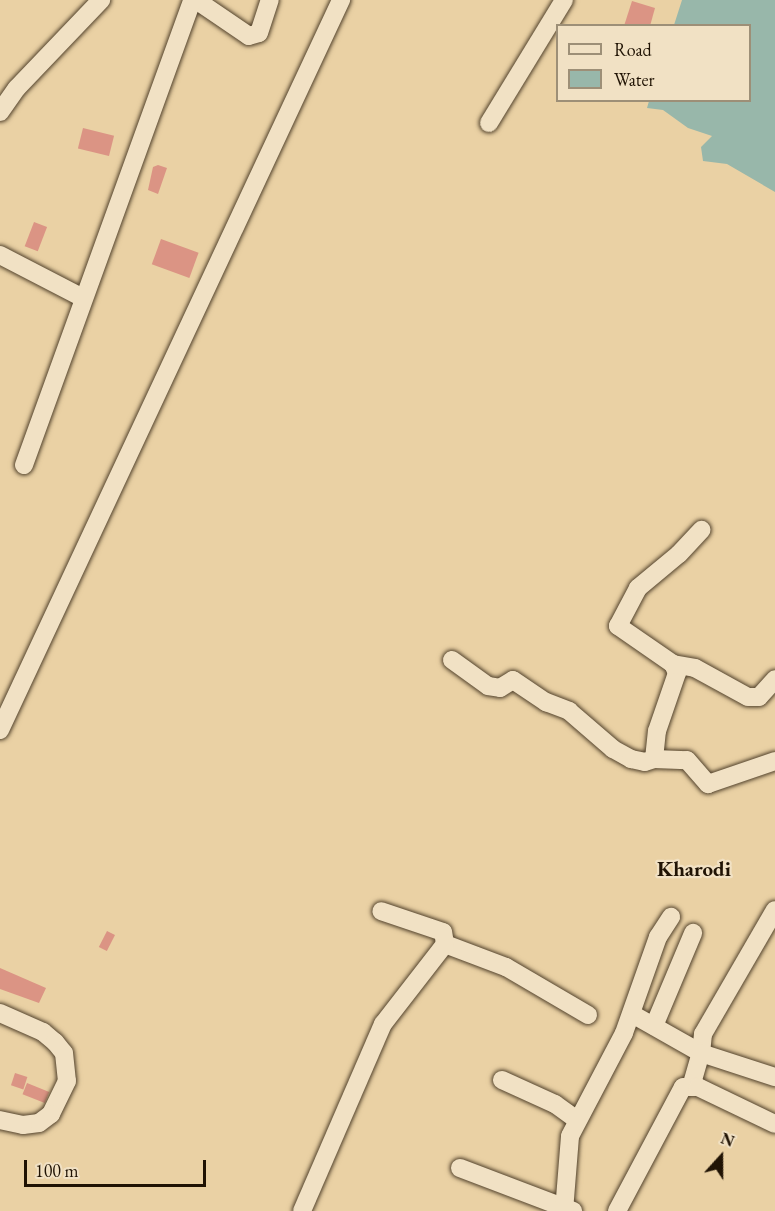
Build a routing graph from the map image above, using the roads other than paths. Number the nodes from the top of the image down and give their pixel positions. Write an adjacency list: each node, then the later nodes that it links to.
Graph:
1 (101, 0): 6 (street)
2 (194, 0): 3 (street); 9 (street)
3 (270, 0)
4 (341, 0): 15 (street)
5 (564, 0): 7 (street)
6 (0, 112)
7 (489, 123)
8 (0, 255): 9 (street)
9 (83, 298): 10 (street)
10 (24, 465)
11 (701, 530): 13 (street)
12 (452, 660): 16 (street)
13 (673, 664): 14 (street); 16 (street)
14 (775, 679)
15 (0, 730)
16 (654, 759): 17 (street)
17 (775, 761)
18 (775, 910): 27 (street)
19 (381, 911): 22 (street)
20 (671, 917): 24 (street)
21 (693, 933): 26 (street)
22 (445, 944): 25 (street); 36 (street)
23 (0, 1013): 32 (street)
24 (632, 1014): 26 (street); 31 (street)
25 (588, 1015)
26 (654, 1026): 27 (street)
27 (701, 1053): 28 (street); 30 (street)
28 (775, 1077)
29 (502, 1080): 31 (street)
30 (691, 1087): 33 (street); 37 (street)
31 (576, 1119): 35 (street)
32 (0, 1120)
33 (775, 1124)
34 (460, 1168): 35 (street)
35 (568, 1210)
36 (302, 1211)
37 (617, 1211)

